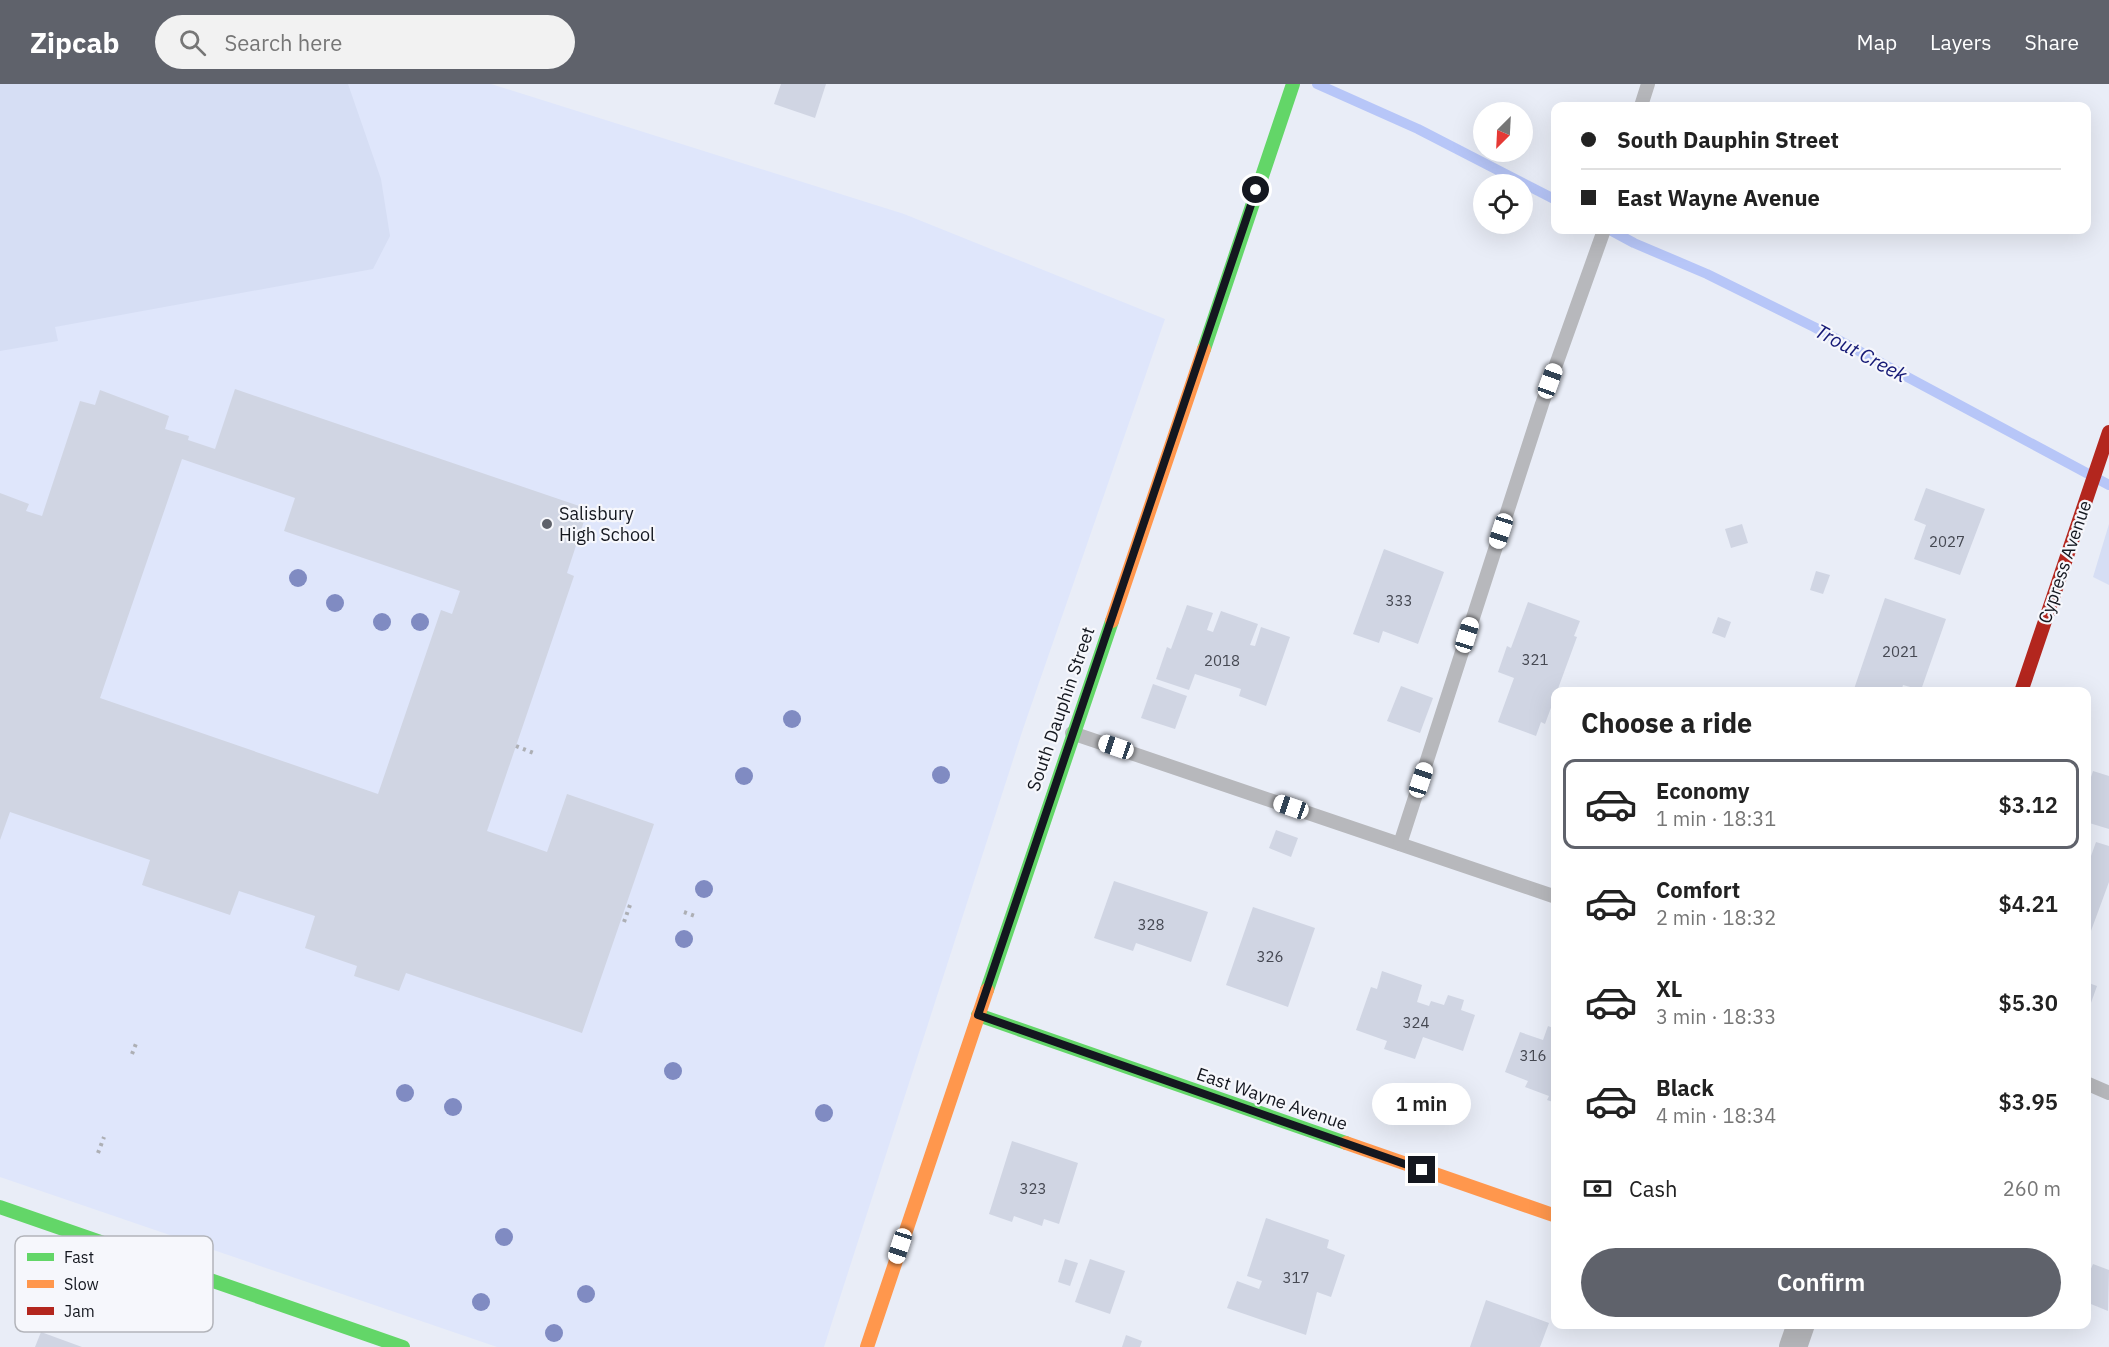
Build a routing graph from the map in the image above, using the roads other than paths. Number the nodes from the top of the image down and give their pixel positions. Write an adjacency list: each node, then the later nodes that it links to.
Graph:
1 (1293, 84): 7 (street, South Dauphin Street)
2 (1648, 84): 3 (lane)
3 (1642, 102)
4 (1603, 234): 8 (lane)
5 (2109, 432): 6 (street, Cypress Avenue)
6 (2023, 687)
7 (1072, 733): 8 (lane); 10 (street, South Dauphin Street)
8 (1400, 844): 9 (lane)
9 (1551, 895)
10 (978, 1015): 14 (street, East Wayne Avenue); 19 (street, South Dauphin Street)
11 (2091, 1085): 12 (lane)
12 (2109, 1093)
13 (0, 1207): 15 (street)
14 (1551, 1214)
15 (83, 1236)
16 (213, 1281): 18 (street)
17 (1799, 1329): 20 (street)
18 (403, 1347)
19 (867, 1347)
20 (1793, 1347)

